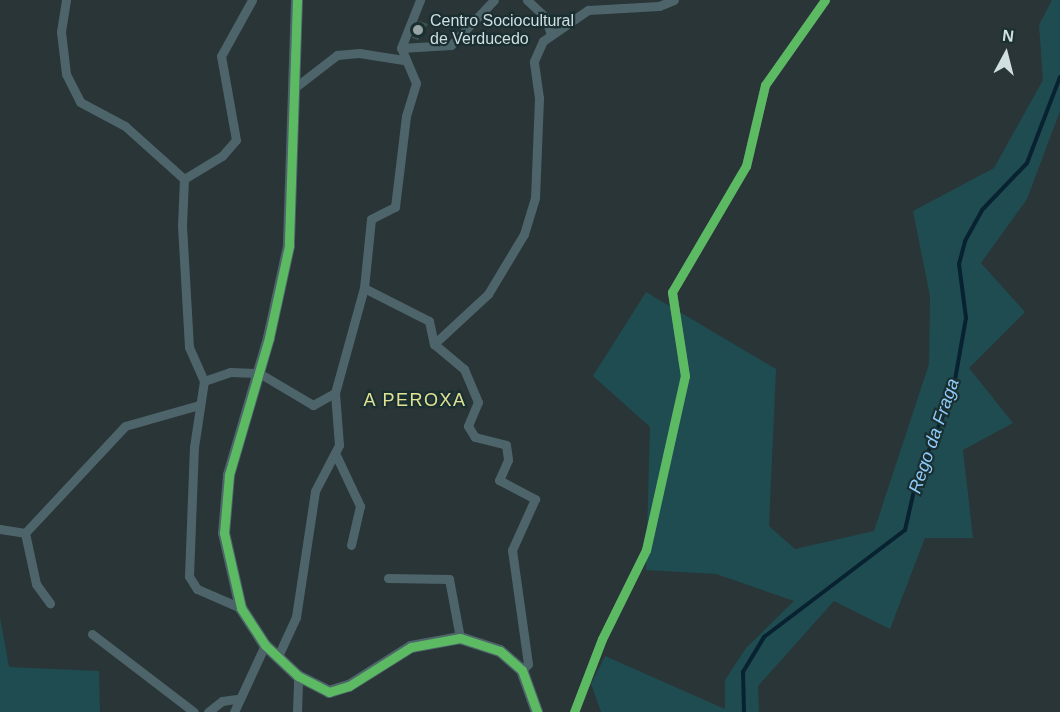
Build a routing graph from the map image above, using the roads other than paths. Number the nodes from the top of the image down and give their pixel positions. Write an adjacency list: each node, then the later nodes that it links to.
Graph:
1 (66, 0): 13 (street)
2 (252, 0): 13 (street)
3 (297, 0): 12 (street)
4 (420, 0): 10 (street)
5 (494, 0): 10 (street)
6 (527, 0): 9 (street)
7 (674, 0): 9 (street)
8 (825, 0): 39 (street)
9 (551, 34): 15 (street)
10 (401, 48): 11 (street)
11 (403, 60): 12 (street); 14 (street)
12 (293, 88): 16 (street)
13 (184, 179): 17 (street)
14 (364, 288): 15 (street); 18 (street)
15 (434, 344): 31 (street)
16 (259, 373): 17 (street); 18 (street); 26 (street)
17 (204, 381): 19 (street)
18 (335, 393): 20 (street)
19 (199, 405): 22 (street); 26 (street)
20 (335, 453): 23 (street); 30 (street)
21 (0, 529): 22 (street)
22 (25, 533): 25 (street)
23 (351, 545)
24 (388, 578): 28 (street)
25 (50, 603)
26 (241, 608): 29 (street)
27 (92, 634): 34 (street)
28 (460, 638): 31 (street); 32 (street)
29 (265, 645): 30 (street); 33 (street)
30 (279, 654): 32 (street)
31 (522, 670): 38 (street)
32 (298, 676): 37 (street)
33 (237, 699): 35 (street); 36 (street)
34 (194, 712)
35 (208, 712)
36 (234, 712)
37 (297, 712)
38 (537, 712)
39 (574, 712)

